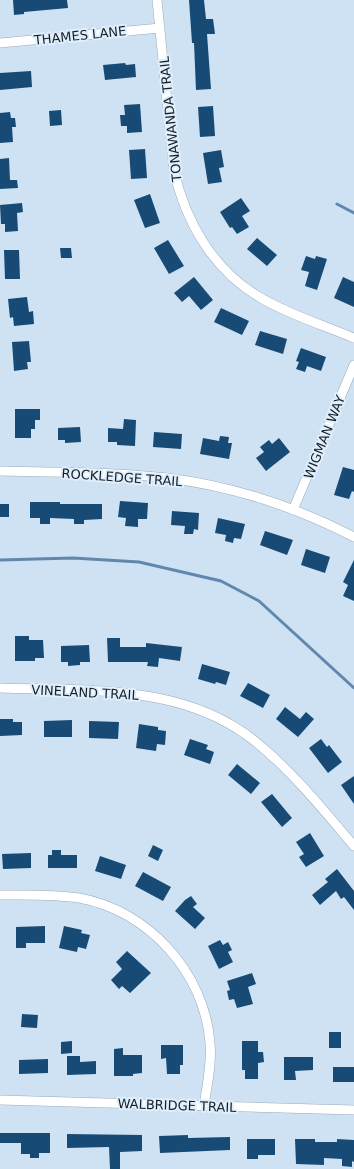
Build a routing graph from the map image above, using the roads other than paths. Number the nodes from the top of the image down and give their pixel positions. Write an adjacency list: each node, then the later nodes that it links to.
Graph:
1 (157, 0): 2 (street, TONAWANDA TRAIL)
2 (160, 28): 3 (street, THAMES LANE); 4 (street, TONAWANDA TRAIL)
3 (0, 43)
4 (354, 338)
5 (354, 365): 7 (street, WIGMAN WAY)
6 (0, 471): 7 (street, ROCKLEDGE TRAIL)
7 (293, 510): 8 (street, ROCKLEDGE TRAIL)
8 (354, 538)
9 (0, 688): 10 (street, VINELAND TRAIL)
10 (354, 846)
11 (0, 895): 13 (street)
12 (0, 1100): 13 (street, WALBRIDGE TRAIL)
13 (204, 1106): 14 (street, WALBRIDGE TRAIL)
14 (354, 1110)

